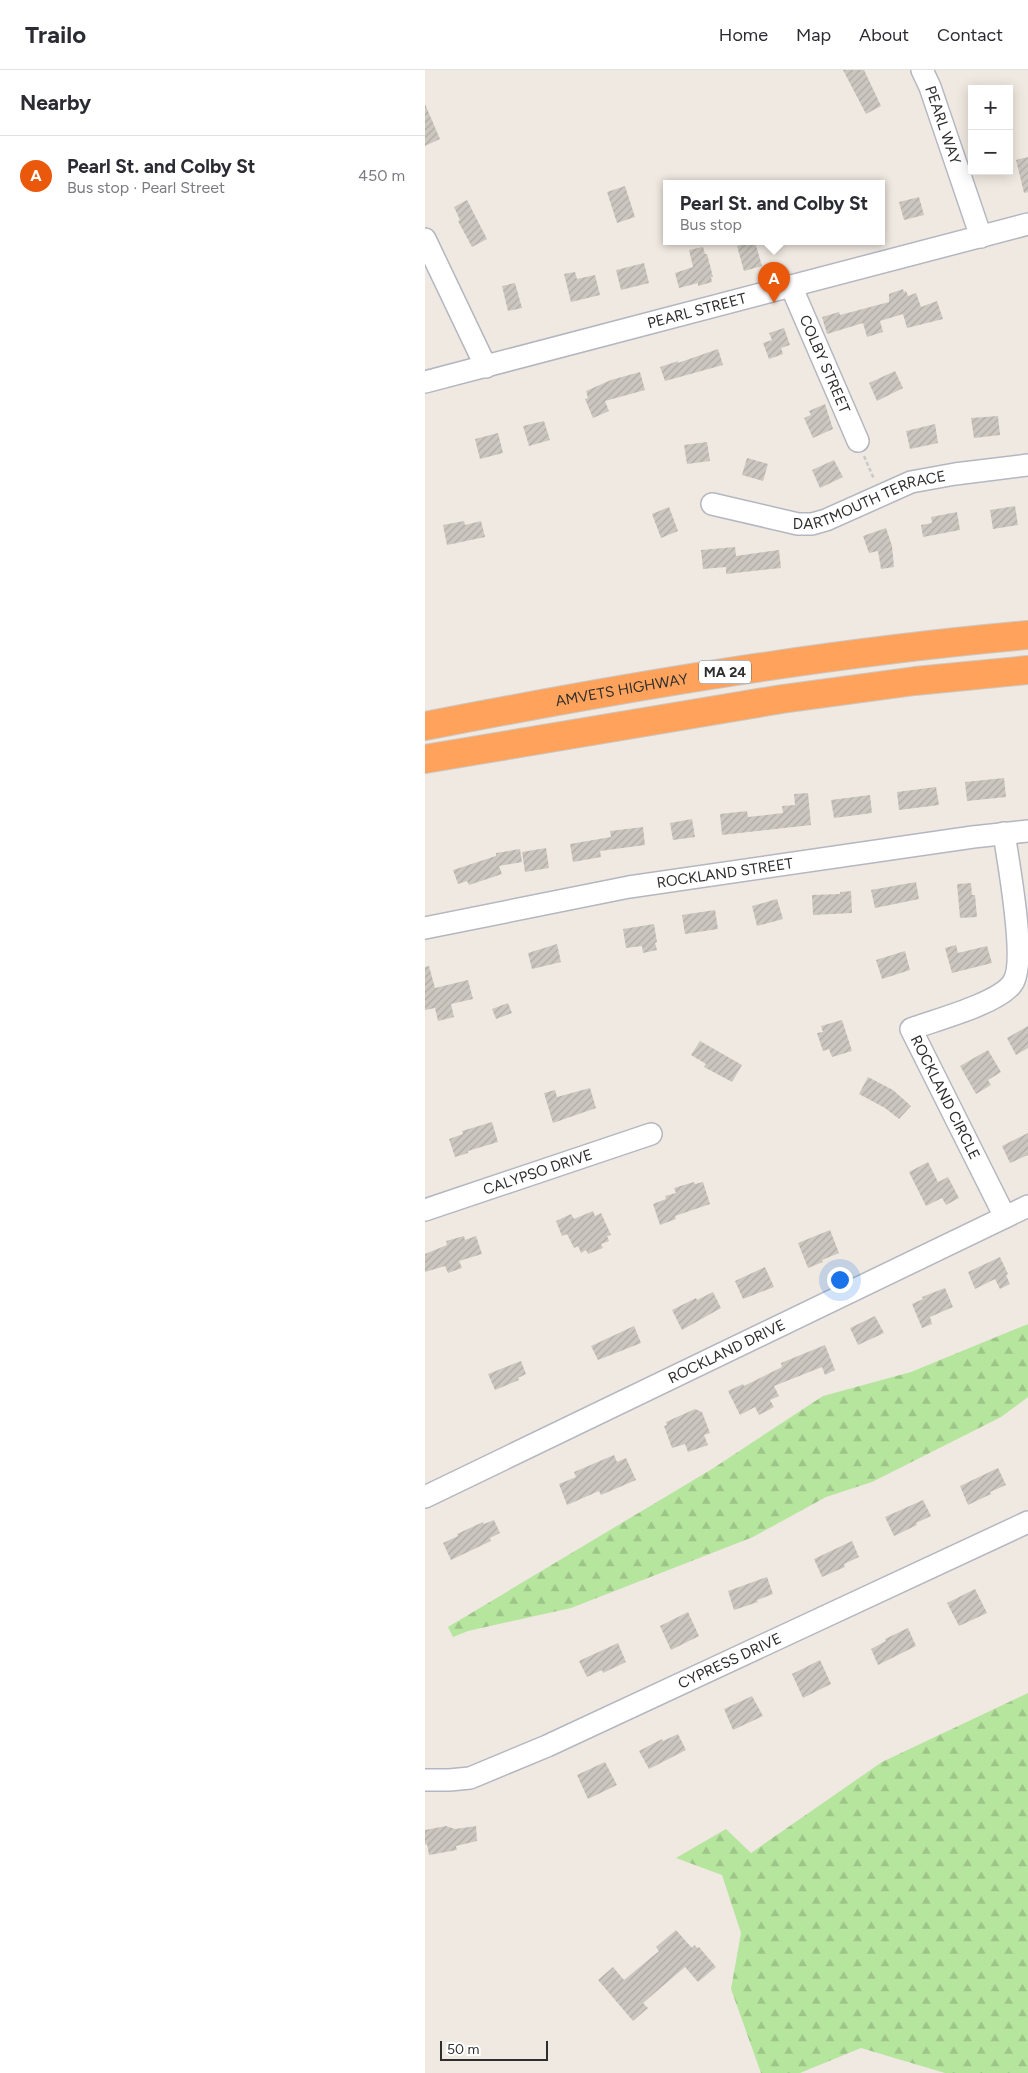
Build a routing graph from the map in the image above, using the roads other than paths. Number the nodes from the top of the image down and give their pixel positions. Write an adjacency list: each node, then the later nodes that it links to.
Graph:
1 (922, 70): 3 (street, PEARL WAY)
2 (1028, 224): 3 (street, PEARL STREET)
3 (981, 237): 5 (street, PEARL STREET)
4 (425, 239): 6 (street)
5 (791, 286): 6 (street, PEARL STREET); 8 (street, COLBY STREET)
6 (486, 366): 7 (street, PEARL STREET)
7 (425, 382)
8 (858, 441)
9 (1028, 465): 10 (street, DARTMOUTH TERRACE)
10 (712, 504)
11 (1028, 634): 13 (highway, AMVETS HIGHWAY / MA 24)
12 (1028, 670): 14 (highway, MA 24)
13 (425, 726)
14 (425, 759)
15 (1028, 831): 16 (street, ROCKLAND STREET)
16 (1004, 833): 17 (street, ROCKLAND STREET); 21 (street, ROCKLAND CIRCLE)
17 (425, 928)
18 (651, 1134): 20 (street, CALYPSO DRIVE)
19 (1028, 1206): 21 (street, ROCKLAND DRIVE)
20 (425, 1210)
21 (1005, 1217): 22 (street, ROCKLAND DRIVE)
22 (425, 1497)
23 (1028, 1522): 24 (street, CYPRESS DRIVE)
24 (425, 1780)

